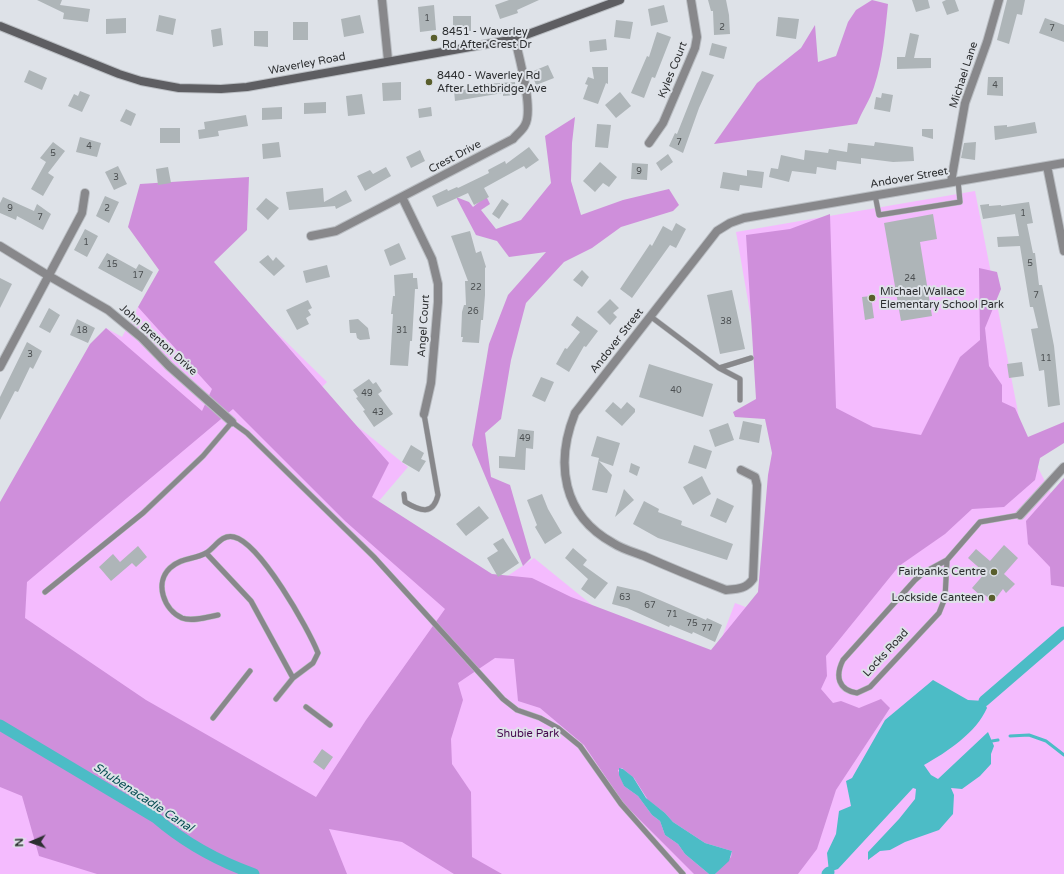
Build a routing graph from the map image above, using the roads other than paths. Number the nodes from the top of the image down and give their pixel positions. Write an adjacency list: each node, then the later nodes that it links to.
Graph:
1 (382, 0): 7 (street)
2 (620, 0): 6 (main road, Waverley Road)
3 (691, 0): 8 (street, Kyles Court)
4 (999, 0): 11 (street, Michael Lane)
5 (0, 26): 7 (main road, Waverley Road)
6 (516, 39): 7 (main road, Waverley Road); 14 (street, Crest Drive)
7 (388, 60)
8 (649, 143)
9 (1064, 163): 10 (street, Andover Street)
10 (1047, 166): 11 (street, Andover Street); 17 (street)
11 (955, 181): 13 (street, Andover Street); 13 (lane)
12 (85, 193): 18 (street)
13 (875, 195): 19 (street, Andover Street)
14 (402, 197): 15 (street, Crest Drive); 24 (street, Angel Court)
15 (311, 236)
16 (0, 246): 18 (street, John Brenton Drive)
17 (1064, 251)
18 (49, 276): 21 (street); 25 (street, John Brenton Drive)
19 (650, 316): 22 (lane); 27 (street, Andover Street)
20 (750, 358): 22 (lane)
21 (0, 368)
22 (719, 368): 23 (lane)
23 (740, 400)
24 (424, 414): 28 (lane)
25 (232, 422): 32 (lane); 40 (lane)
26 (1064, 466): 29 (street, Locks Road)
27 (741, 470)
28 (404, 494)
29 (1020, 515): 31 (lane, Locks Road)
30 (206, 553): 33 (lane); 35 (lane); 35 (lane)
31 (947, 560): 31 (lane, Locks Road)
32 (45, 592)
33 (218, 616)
34 (250, 670): 38 (lane)
35 (293, 678): 36 (lane)
36 (276, 699)
37 (306, 707): 39 (lane)
38 (213, 718)
39 (330, 725)
40 (683, 874)

